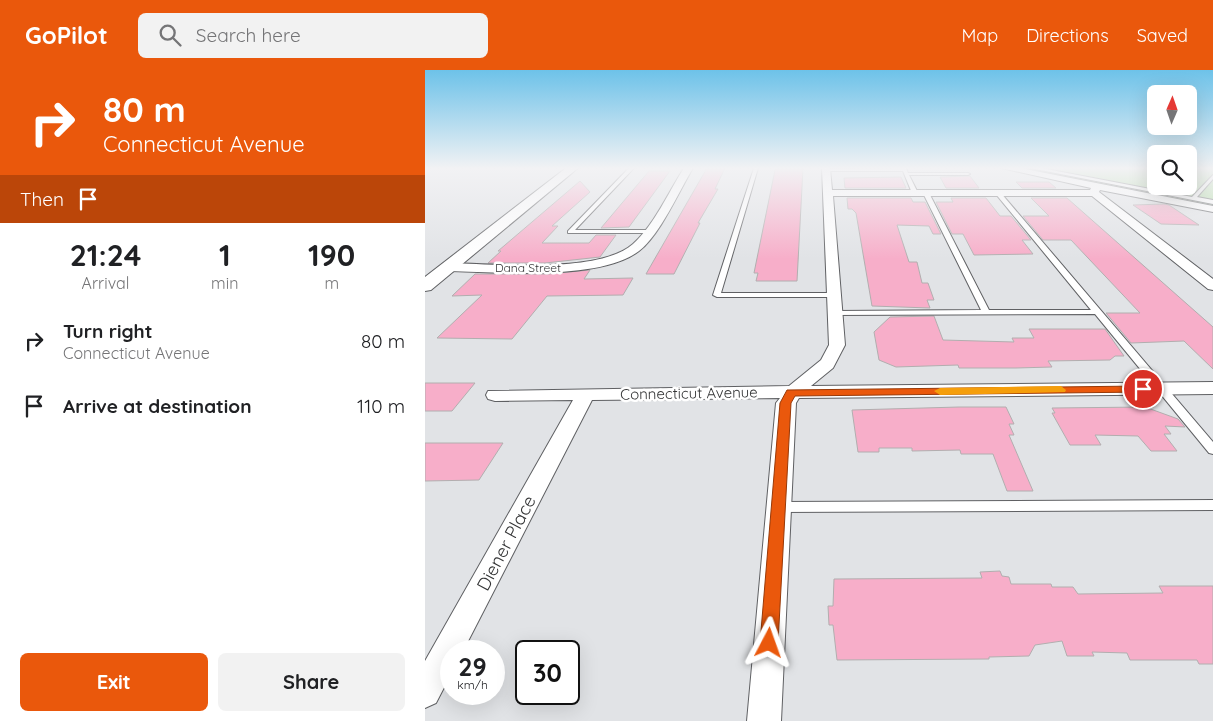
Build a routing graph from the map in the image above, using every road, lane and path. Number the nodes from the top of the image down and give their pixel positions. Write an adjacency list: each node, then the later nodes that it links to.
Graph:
1 (535, 198): 14 (street)
2 (603, 198): 13 (lane)
3 (670, 198): 13 (street, Dana Street)
4 (747, 198): 17 (lane)
5 (828, 198): 17 (street)
6 (924, 198): 18 (lane)
7 (1003, 198): 19 (lane)
8 (1105, 198): 16 (street)
9 (1147, 198): 12 (street)
10 (1197, 198): 11 (lane)
11 (1213, 202)
12 (1213, 209)
13 (648, 232): 14 (street, Dana Street)
14 (449, 267): 15 (street)
15 (425, 286)
16 (1213, 286)
17 (835, 304): 18 (lane); 22 (street)
18 (986, 312): 19 (lane)
19 (1098, 312): 21 (lane)
20 (1213, 388): 21 (street, Connecticut Avenue)
21 (1162, 389): 22 (street, Connecticut Avenue); 25 (lane)
22 (791, 392): 23 (street, Connecticut Avenue); 27 (street)
23 (586, 394): 24 (street, Connecticut Avenue); 28 (street, Diener Place)
24 (495, 395)
25 (1213, 450)
26 (1213, 505): 27 (lane)
27 (779, 507): 29 (street)
28 (425, 692)
29 (764, 721)

